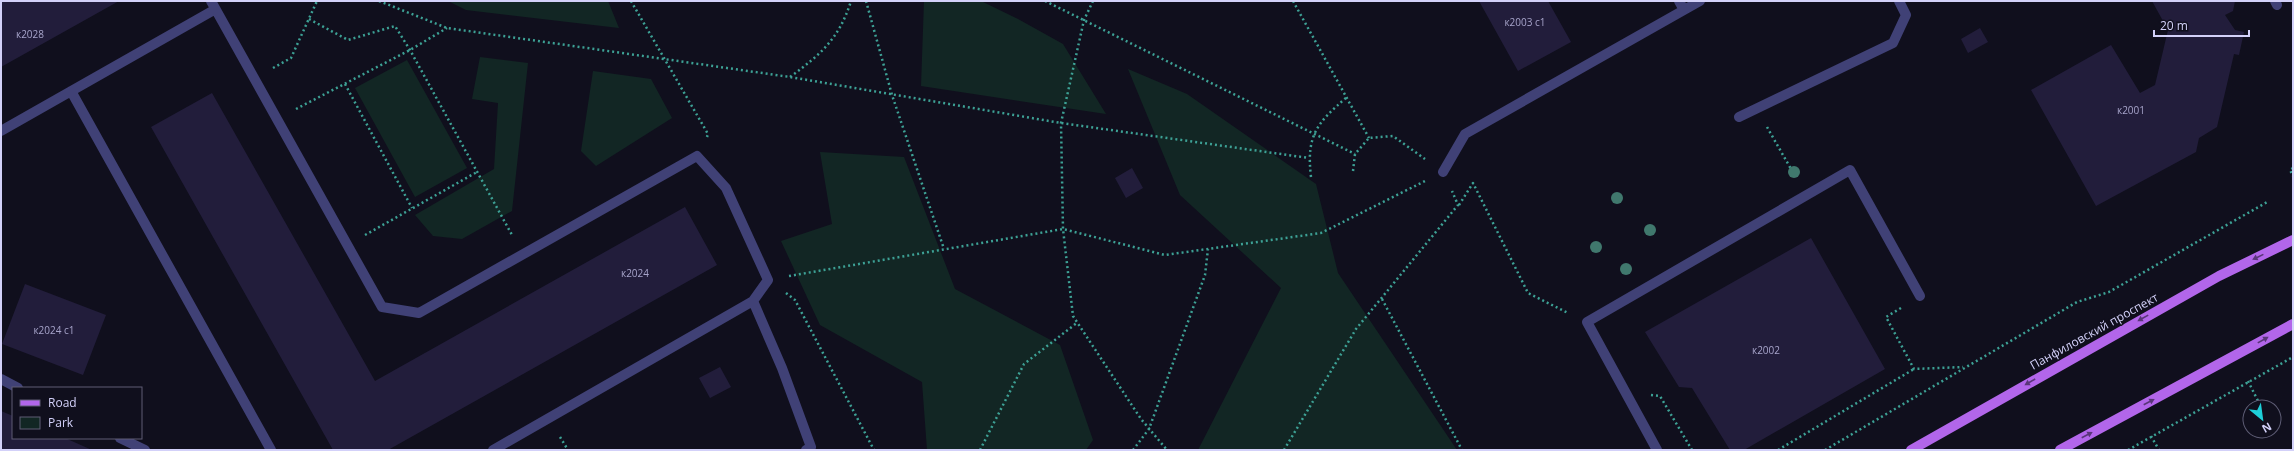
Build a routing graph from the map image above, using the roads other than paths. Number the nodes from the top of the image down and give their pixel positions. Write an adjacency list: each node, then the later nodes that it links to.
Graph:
1 (1700, 1): 4 (lane)
2 (1899, 1): 6 (lane)
3 (213, 5): 5 (lane); 11 (lane)
4 (1682, 5): 8 (lane)
5 (71, 91): 7 (lane); 17 (lane)
6 (1739, 117)
7 (1, 131)
8 (1443, 172)
9 (2293, 240): 21 (main road, Панфиловский проспект, one-way to 21)
10 (1920, 296): 20 (lane)
11 (753, 301): 18 (lane); 19 (lane)
12 (2293, 324): 22 (main road, one-way to 12)
13 (1, 379): 14 (lane)
14 (16, 387)
15 (122, 439): 16 (lane)
16 (145, 450)
17 (271, 450)
18 (492, 450)
19 (806, 450)
20 (1657, 450)
21 (1911, 450)
22 (2060, 450)

